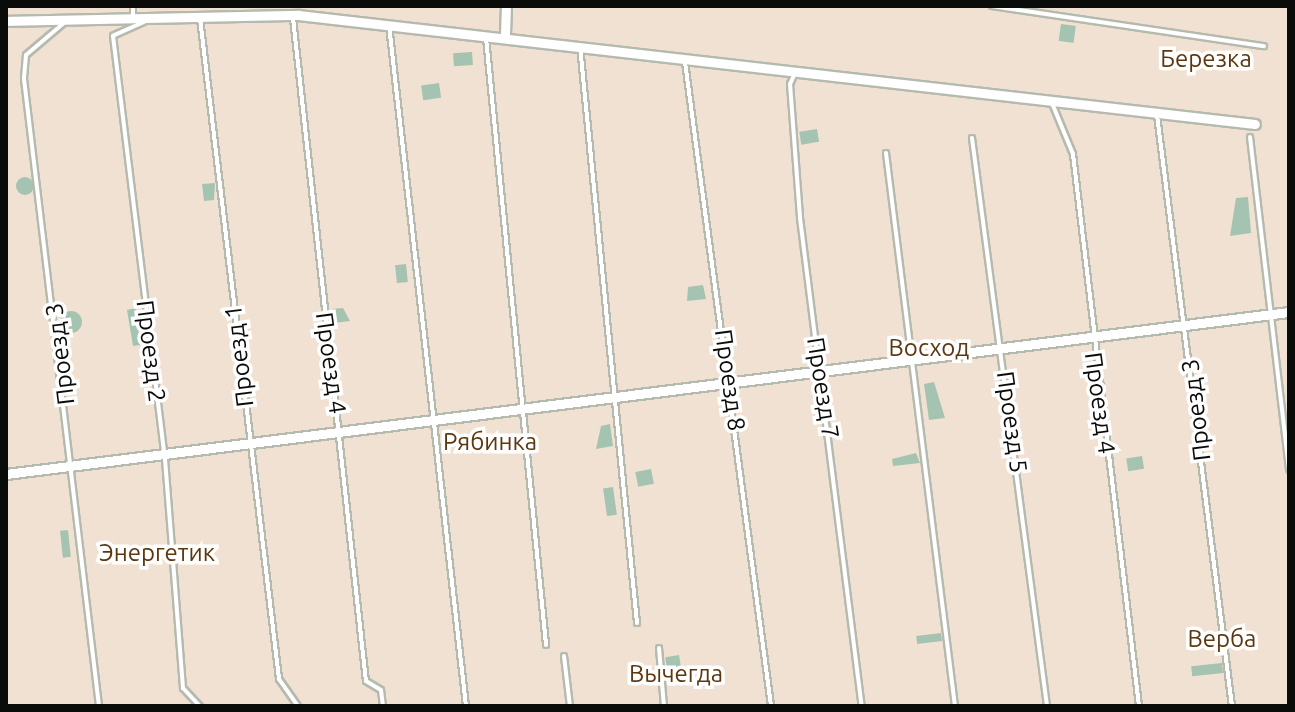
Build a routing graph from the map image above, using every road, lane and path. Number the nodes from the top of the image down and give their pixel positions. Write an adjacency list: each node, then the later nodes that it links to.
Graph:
1 (133, 6): 7 (lane)
2 (506, 6): 12 (street)
3 (992, 6): 14 (lane)
4 (298, 15): 5 (street); 10 (street); 34 (lane, Проезд 4)
5 (199, 16): 6 (street); 35 (lane, Проезд 1)
6 (154, 17): 7 (street); 36 (lane, Проезд 2)
7 (133, 19): 8 (street)
8 (67, 20): 9 (street); 37 (lane, Проезд 3)
9 (6, 21)
10 (389, 23): 11 (street); 33 (lane)
11 (485, 32): 12 (street); 32 (lane)
12 (505, 34): 13 (street)
13 (579, 43): 15 (street); 31 (lane)
14 (1264, 46)
15 (684, 55): 16 (street); 30 (lane, Проезд 8)
16 (796, 71): 17 (street); 29 (lane, Проезд 7)
17 (1052, 103): 18 (street); 26 (lane, Проезд 4)
18 (1157, 115): 19 (street); 25 (lane, Проезд 3)
19 (1255, 124)
20 (1250, 137): 24 (lane)
21 (972, 138): 27 (lane, Проезд 5)
22 (886, 153): 28 (lane)
23 (1289, 312): 24 (street)
24 (1270, 314): 25 (street); 38 (lane)
25 (1185, 322): 26 (street); 56 (lane, Проезд 3)
26 (1091, 337): 27 (street); 55 (lane, Проезд 4)
27 (1002, 348): 28 (street); 54 (lane, Проезд 5)
28 (914, 359): 29 (street); 53 (lane)
29 (821, 370): 30 (street); 52 (lane, Проезд 7)
30 (732, 381): 31 (street); 51 (lane, Проезд 8)
31 (615, 397): 32 (street); 40 (lane)
32 (524, 409): 33 (street); 41 (lane)
33 (431, 421): 34 (street); 48 (lane)
34 (341, 437): 35 (street); 47 (lane, Проезд 4)
35 (250, 449): 36 (street); 46 (lane, Проезд 1)
36 (165, 459): 37 (street); 45 (lane, Проезд 2)
37 (74, 466): 39 (street); 44 (lane, Проезд 3)
38 (1289, 470)
39 (6, 474)
40 (637, 623)
41 (546, 645)
42 (659, 648): 50 (lane)
43 (564, 656): 49 (lane)
44 (99, 706)
45 (200, 706)
46 (298, 706)
47 (383, 706)
48 (466, 706)
49 (570, 706)
50 (664, 706)
51 (771, 706)
52 (862, 706)
53 (955, 706)
54 (1047, 706)
55 (1139, 706)
56 (1232, 706)

